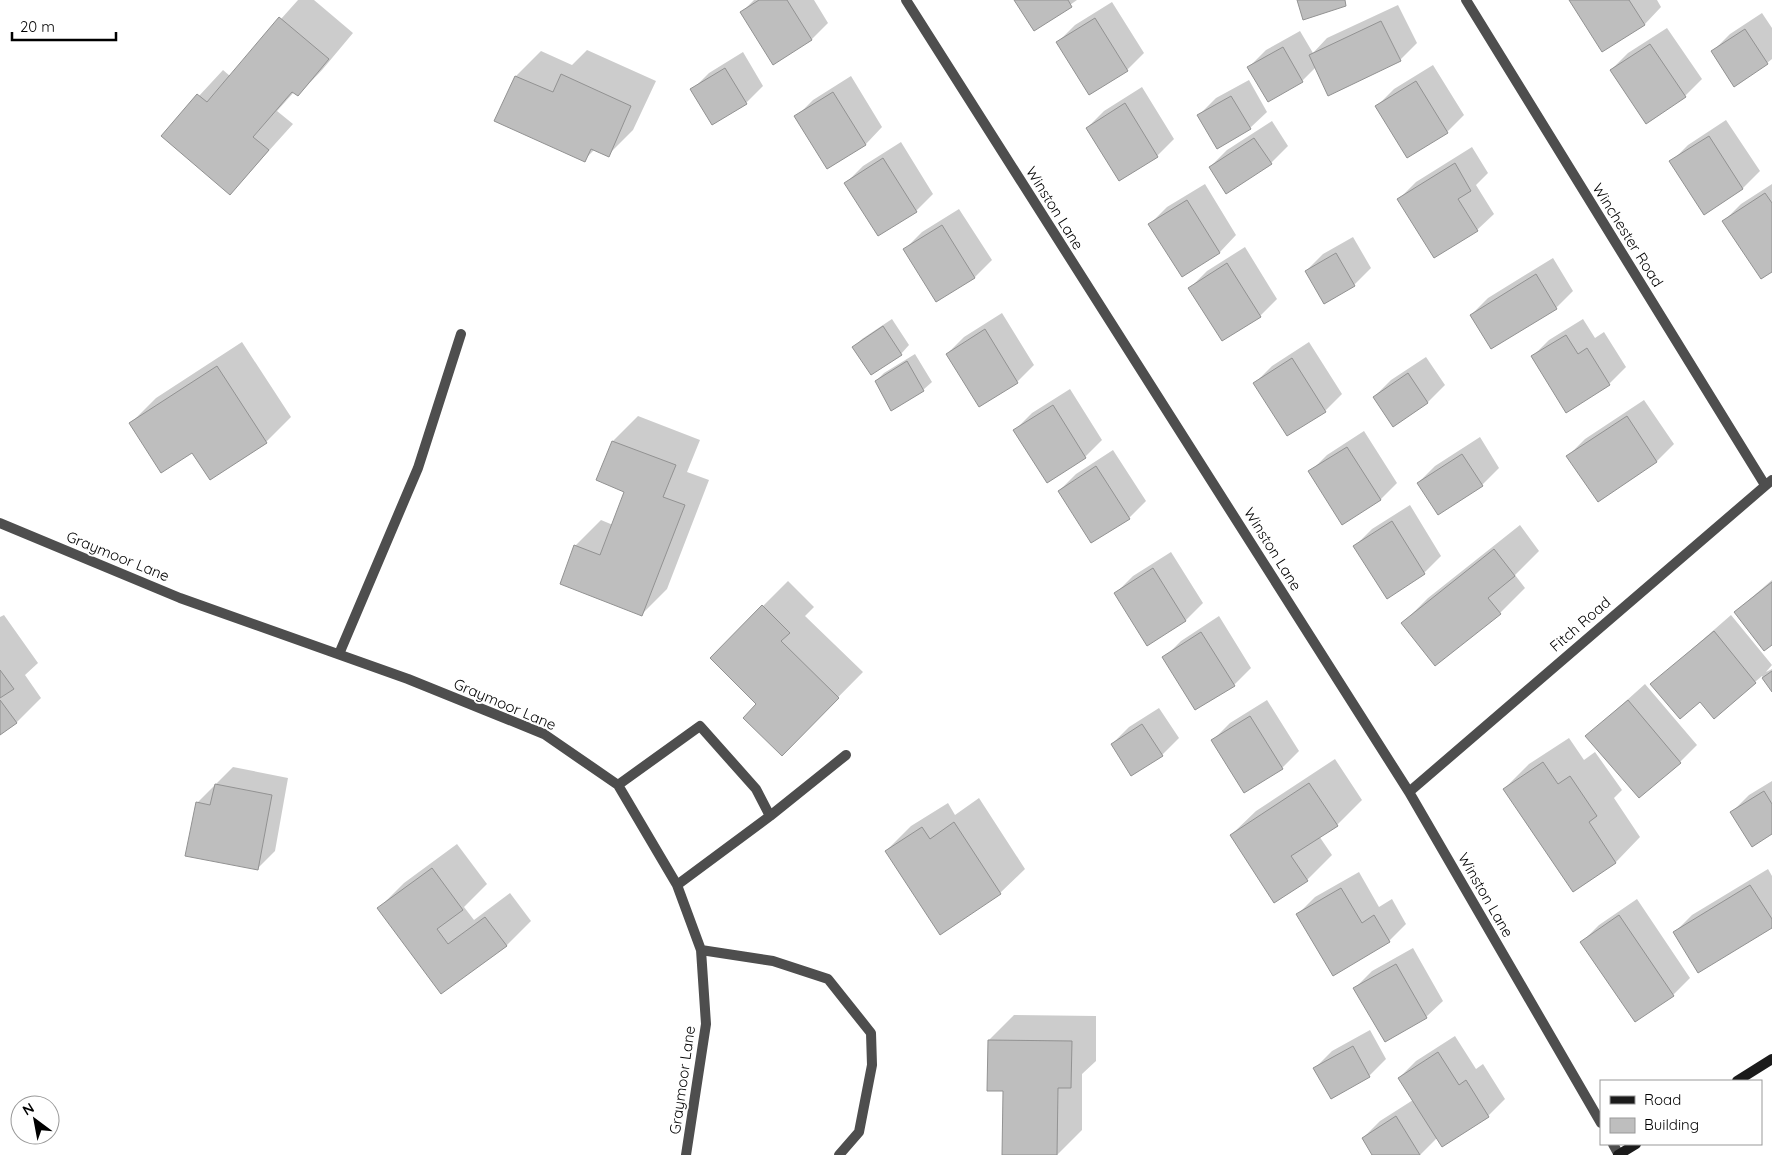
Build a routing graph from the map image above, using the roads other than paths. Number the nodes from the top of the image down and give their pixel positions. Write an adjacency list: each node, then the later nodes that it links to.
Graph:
1 (906, 0): 9 (street, Winston Lane)
2 (1466, 0): 4 (street, Winchester Road)
3 (461, 334): 6 (street)
4 (1768, 483): 9 (street, Fitch Road)
5 (0, 523): 6 (street, Graymoor Lane)
6 (339, 654): 8 (street, Graymoor Lane)
7 (846, 755): 10 (street)
8 (618, 785): 10 (street); 11 (street, Graymoor Lane)
9 (1409, 792): 15 (street, Winston Lane)
10 (770, 816): 11 (street)
11 (678, 886): 12 (street, Graymoor Lane)
12 (701, 950): 17 (street, Graymoor Lane); 18 (street)
13 (1772, 1059): 14 (street)
14 (1739, 1080)
15 (1600, 1121)
16 (1634, 1145): 19 (street)
17 (686, 1155)
18 (839, 1155)
19 (1619, 1155)

